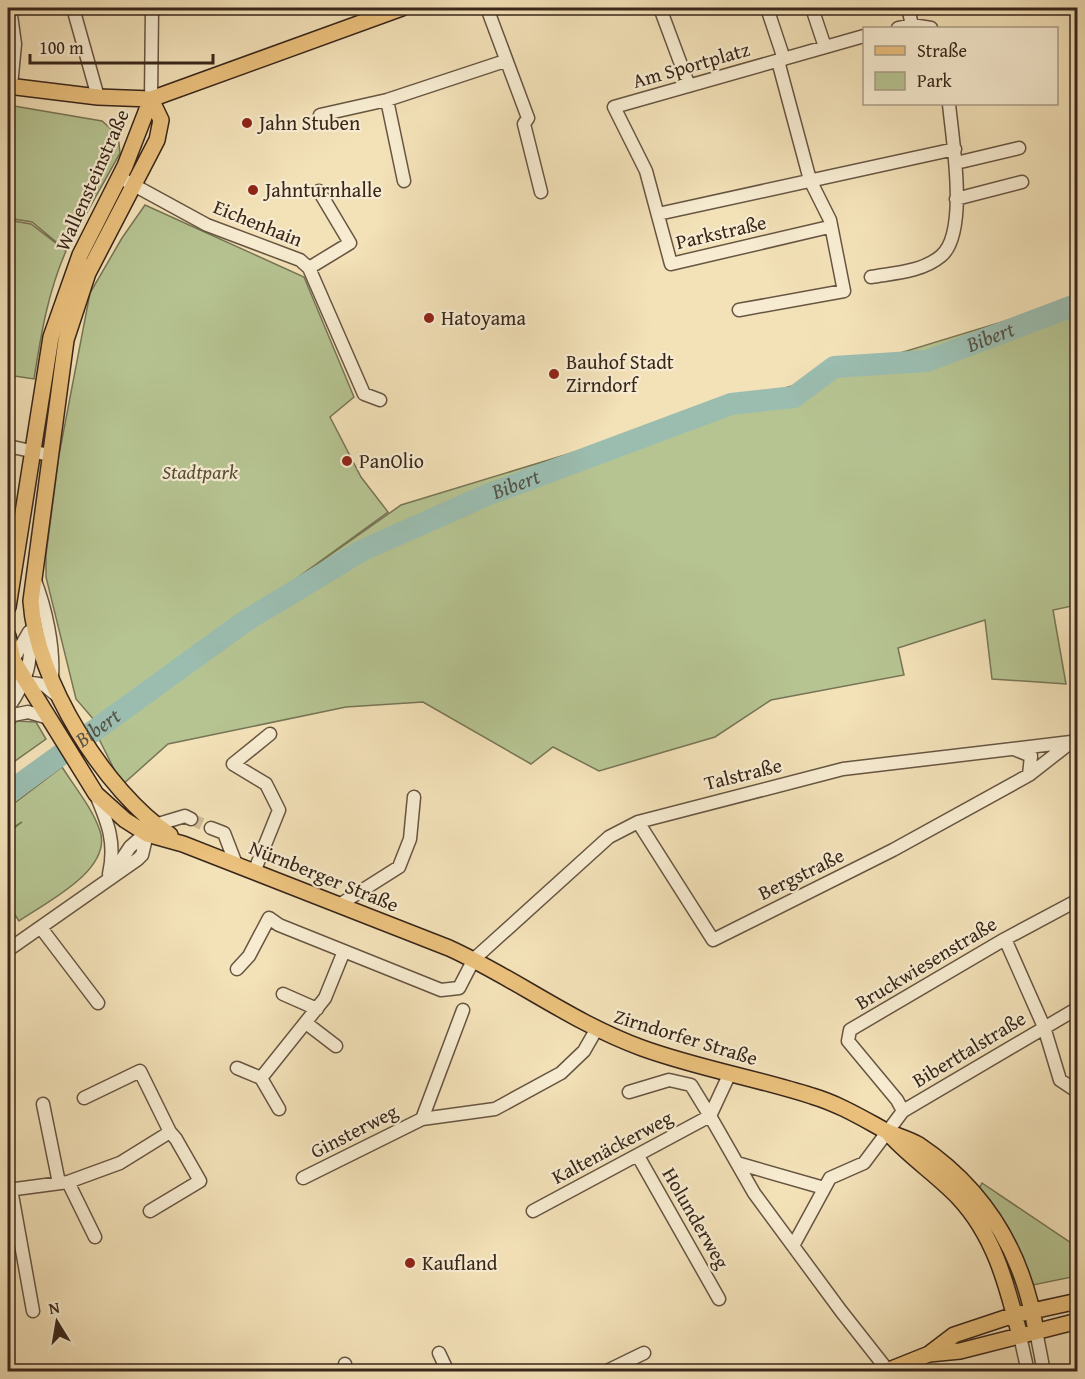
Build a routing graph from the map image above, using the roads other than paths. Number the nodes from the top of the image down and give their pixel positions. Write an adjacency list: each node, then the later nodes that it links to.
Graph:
1 (10, 8): 17 (street)
2 (73, 8): 19 (street)
3 (152, 8): 20 (street)
4 (402, 8): 20 (main road)
5 (487, 8): 16 (street)
6 (660, 8): 18 (street)
7 (767, 8): 15 (street)
8 (812, 8): 14 (street)
9 (908, 8): 10 (street)
10 (912, 26): 11 (street); 12 (street)
11 (905, 27)
12 (922, 27)
13 (863, 36): 14 (street, Am Sportplatz)
14 (825, 47): 15 (street, Am Sportplatz)
15 (781, 60): 18 (street, Am Sportplatz); 29 (street, Am Sportplatz)
16 (505, 62): 21 (street); 33 (street)
17 (9, 86): 19 (main road)
18 (689, 86): 23 (street, Am Sportplatz)
19 (98, 97): 20 (main road)
20 (151, 99): 28 (main road, Wallensteinstraße)
21 (387, 100): 24 (street); 30 (street)
22 (949, 105): 26 (street)
23 (614, 107): 35 (street, Parkstraße)
24 (320, 115)
25 (1019, 148): 27 (street)
26 (955, 149): 27 (street); 29 (street, Parkstraße)
27 (956, 163): 34 (street)
28 (126, 180): 37 (street, Eichenhain); 42 (main road, Wallensteinstraße); 43 (main road, Wallensteinstraße)
29 (810, 180): 35 (street, Parkstraße); 36 (street)
30 (404, 181)
31 (1022, 182): 34 (street)
32 (319, 191): 37 (street)
33 (541, 192)
34 (956, 199): 38 (street)
35 (658, 214): 36 (street, Parkstraße)
36 (829, 227): 39 (street)
37 (309, 268): 40 (street, Eichenhain)
38 (871, 278)
39 (739, 310)
40 (380, 400)
41 (8, 446): 42 (street)
42 (31, 451): 43 (street); 45 (main road, Wallensteinstraße)
43 (49, 455): 44 (main road, Wallensteinstraße)
44 (32, 574): 46 (main road, Wallensteinstraße); 50 (street)
45 (8, 607)
46 (32, 626): 48 (street, Wallensteinstraße); 49 (street, Wallensteinstraße); 50 (main road, Wallensteinstraße)
47 (8, 636): 48 (main road, Wallensteinstraße)
48 (10, 661): 49 (main road, Wallensteinstraße); 51 (street, Wallensteinstraße)
49 (25, 680): 51 (street, Wallensteinstraße); 52 (main road, Wallensteinstraße); 53 (street); 54 (street, Wallensteinstraße)
50 (52, 680): 53 (main road, Wallensteinstraße)
51 (8, 684)
52 (37, 697): 56 (main road, Nürnberger Straße)
53 (60, 699): 66 (main road, Nürnberger Straße)
54 (8, 708)
55 (8, 716): 56 (street)
56 (51, 722): 61 (main road, Nürnberger Straße)
57 (270, 734): 68 (street)
58 (1071, 742): 59 (street, Talstraße); 60 (street, Bergstraße)
59 (1014, 748): 60 (street); 64 (street, Talstraße)
60 (1029, 775): 64 (street, Bergstraße)
61 (96, 794): 66 (main road, Nürnberger Straße); 69 (street)
62 (414, 797): 71 (street)
63 (191, 819): 66 (street)
64 (638, 822): 77 (street, Talstraße)
65 (210, 828): 67 (street)
66 (151, 829): 67 (main road, Nürnberger Straße); 69 (street)
67 (236, 864): 68 (main road, Nürnberger Straße)
68 (254, 872): 71 (main road, Nürnberger Straße)
69 (108, 880): 72 (street)
70 (1077, 900): 73 (street, Bruckwiesenstraße)
71 (339, 905): 74 (main road, Nürnberger Straße)
72 (41, 928): 75 (street); 80 (street)
73 (1005, 939): 85 (street); 96 (street, Bruckwiesenstraße)
74 (449, 948): 77 (main road, Zirndorfer Straße)
75 (8, 950)
76 (344, 951): 77 (street); 78 (street); 82 (street)
77 (474, 959): 86 (main road, Zirndorfer Straße)
78 (237, 969)
79 (283, 994): 82 (street)
80 (98, 1003)
81 (1077, 1008): 85 (street, Biberttalstraße)
82 (317, 1009): 84 (street)
83 (463, 1010): 98 (street, Ginsterweg)
84 (306, 1023): 87 (street); 90 (street)
85 (1044, 1028): 92 (street); 96 (street, Biberttalstraße)
86 (596, 1030): 89 (main road, Zirndorfer Straße); 98 (street, Ginsterweg)
87 (336, 1046)
88 (237, 1068): 90 (street)
89 (730, 1073): 97 (street); 99 (main road, Zirndorfer Straße)
90 (261, 1078): 95 (street)
91 (629, 1092): 97 (street)
92 (1077, 1092)
93 (84, 1098): 100 (street)
94 (43, 1104): 104 (street)
95 (279, 1109)
96 (903, 1111): 99 (street, Biberttalstraße)
97 (710, 1116): 101 (street, Kaltenäckerweg); 102 (street)
98 (422, 1119): 103 (street, Ginsterweg)
99 (886, 1131): 105 (street, Biberttalstraße); 114 (main road, Zirndorfer Straße); 115 (main road, Zirndorfer Straße)
100 (170, 1132): 104 (street); 107 (street)
101 (638, 1156): 108 (street, Kaltenäckerweg); 111 (street, Holunderweg)
102 (737, 1163): 105 (street); 110 (street)
103 (303, 1178)
104 (64, 1182): 106 (street); 109 (street)
105 (824, 1188): 110 (street)
106 (9, 1189): 113 (street)
107 (150, 1211)
108 (533, 1211)
109 (95, 1237)
110 (794, 1246): 124 (street)
111 (719, 1299)
112 (1077, 1301): 114 (main road)
113 (33, 1311)
114 (1033, 1311): 115 (main road); 117 (main road, Zirndorfer Straße)
115 (1014, 1315): 118 (main road, Zirndorfer Straße); 121 (main road)
116 (1077, 1321): 117 (main road)
117 (1036, 1331): 118 (main road); 126 (street)
118 (1020, 1335): 121 (main road); 125 (street)
119 (439, 1353): 122 (street)
120 (644, 1353): 123 (street)
121 (929, 1354): 124 (main road)
122 (448, 1371)
123 (605, 1371)
124 (887, 1371)
125 (1028, 1371)
126 (1044, 1371)

